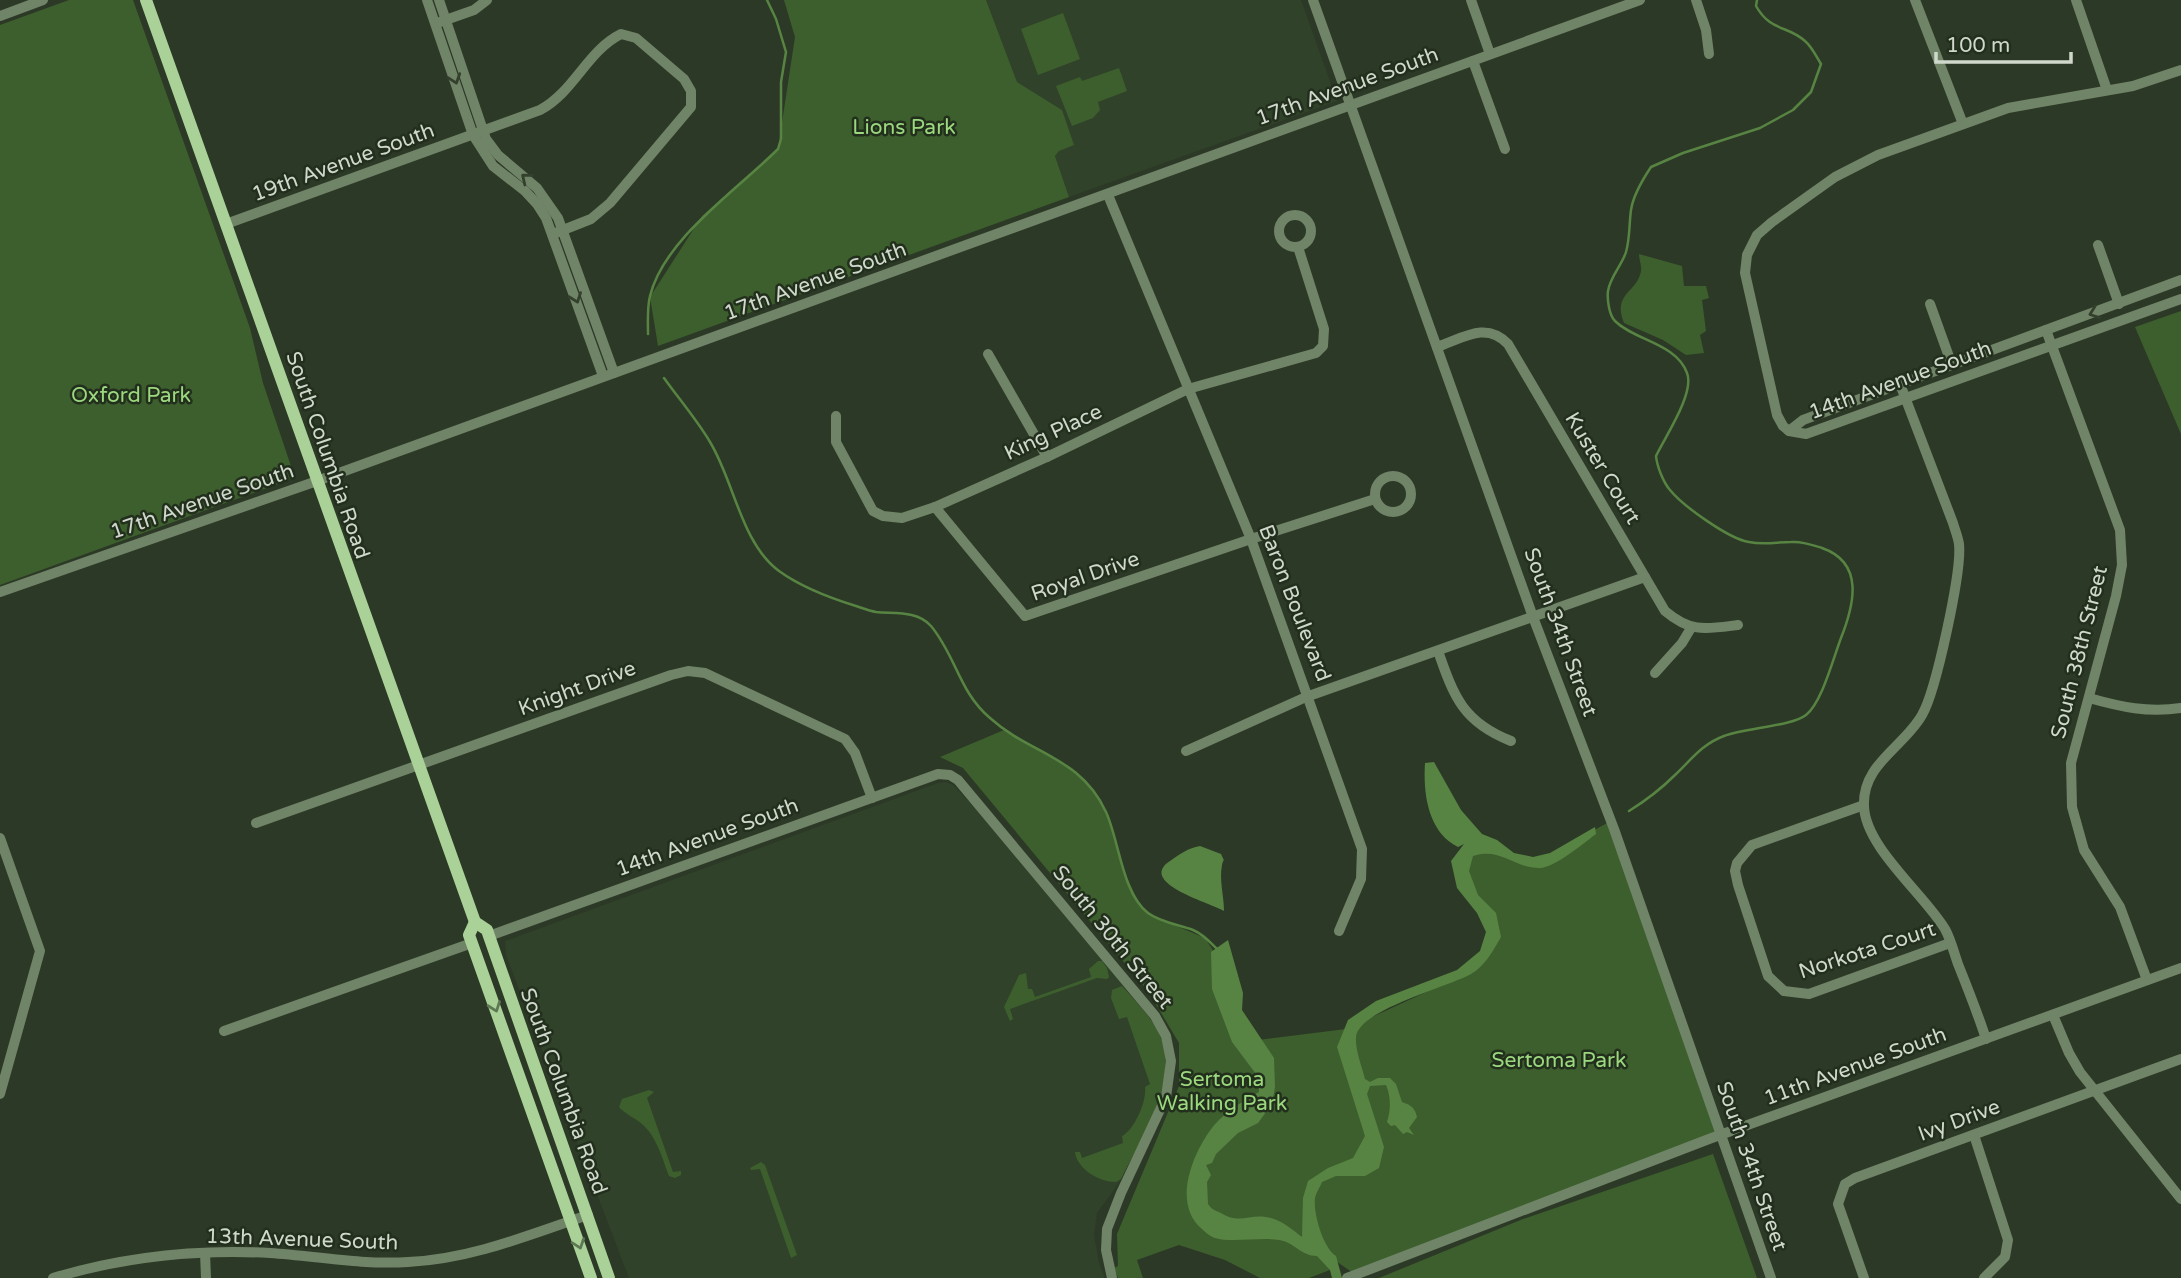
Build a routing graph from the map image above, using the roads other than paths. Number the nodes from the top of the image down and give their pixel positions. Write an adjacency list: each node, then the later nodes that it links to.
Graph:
1 (43, 0): 12 (street)
2 (146, 0): 26 (main road, South Columbia Road)
3 (427, 0): 14 (street)
4 (439, 0): 13 (street)
5 (487, 0): 13 (street)
6 (1313, 0): 20 (street, South 34th Street)
7 (1471, 0): 15 (street)
8 (1640, 0): 15 (street, 17th Avenue South)
9 (1696, 0): 16 (street)
10 (1915, 0): 21 (street)
11 (2076, 0): 19 (street)
12 (0, 16)
13 (446, 20): 14 (street); 22 (street)
14 (436, 23): 23 (street, one-way to 23)
15 (1490, 54): 17 (street, 17th Avenue South)
16 (1709, 54)
17 (1473, 61): 20 (street, 17th Avenue South); 24 (street)
18 (2181, 70): 19 (street)
19 (2107, 90): 21 (street)
20 (1350, 105): 25 (street, 17th Avenue South); 36 (street, South 34th Street)
21 (1963, 124): 45 (street)
22 (484, 131): 23 (street, 19th Avenue South); 27 (street, one-way to 22); 27 (street, 19th Avenue South)
23 (472, 135): 26 (street, 19th Avenue South); 27 (street)
24 (1505, 149)
25 (1108, 195): 39 (street, 17th Avenue South); 42 (street, Baron Boulevard)
26 (226, 225): 47 (main road, South Columbia Road)
27 (558, 232): 39 (street); 40 (street, one-way to 40)
28 (2098, 245): 33 (street)
29 (1298, 247): 42 (street, King Place)
30 (2181, 281): 33 (street, 14th Avenue South)
31 (2181, 299): 35 (street, 14th Avenue South)
32 (1930, 304): 38 (street)
33 (2119, 304): 34 (street, 14th Avenue South, one-way to 34)
34 (2046, 330): 35 (street, South 38th Street); 38 (street, 14th Avenue South)
35 (2052, 346): 43 (street, 14th Avenue South); 59 (street, South 38th Street)
36 (1437, 348): 51 (street, Kuster Court); 53 (street, South 34th Street)
37 (988, 354): 46 (street)
38 (1952, 365): 41 (street, 14th Avenue South)
39 (614, 373): 40 (street, 17th Avenue South)
40 (603, 376): 47 (street, 17th Avenue South)
41 (1900, 384): 43 (street); 45 (street, 14th Avenue South)
42 (1188, 389): 46 (street, King Place); 50 (street, Baron Boulevard)
43 (1906, 399): 45 (street, 14th Avenue South); 66 (street)
44 (836, 416): 49 (street, King Place)
45 (1789, 431)
46 (1047, 457): 49 (street, King Place)
47 (317, 481): 52 (street, 17th Avenue South); 63 (main road, South Columbia Road)
48 (1375, 499): 50 (street)
49 (935, 507): 50 (street, Royal Drive)
50 (1251, 539): 58 (street, Baron Boulevard)
51 (1645, 577): 53 (street, Baron Boulevard); 55 (street, Kuster Court)
52 (0, 592)
53 (1533, 617): 56 (street, Baron Boulevard); 83 (street, South 34th Street)
54 (1738, 625): 55 (street)
55 (1691, 628): 57 (street)
56 (1438, 652): 58 (street, Baron Boulevard); 61 (street)
57 (1655, 673)
58 (1306, 697): 62 (street); 70 (street)
59 (2089, 698): 60 (street); 75 (street, South 38th Street)
60 (2181, 708)
61 (1511, 741)
62 (1186, 751)
63 (417, 766): 65 (street, Knight Drive); 67 (street, Knight Drive); 69 (main road, South Columbia Road)
64 (938, 774): 65 (street, 14th Avenue South); 94 (street, South 30th Street)
65 (872, 798): 71 (street, 14th Avenue South)
66 (1864, 805): 73 (street); 73 (street, Norkota Court)
67 (256, 823)
68 (0, 838): 82 (street)
69 (474, 922): 71 (main road, South Columbia Road); 72 (main road, South Columbia Road)
70 (1339, 931)
71 (489, 936): 76 (main road, South Columbia Road)
72 (472, 943): 76 (main road); 78 (street); 87 (main road, South Columbia Road, one-way to 87)
73 (1950, 943): 79 (street)
74 (2181, 968): 75 (street, 11th Avenue South)
75 (2147, 980): 77 (street, 11th Avenue South)
76 (504, 981): 86 (main road, South Columbia Road)
77 (2053, 1014): 79 (street, 11th Avenue South); 81 (street)
78 (224, 1031)
79 (1986, 1039): 83 (street, 11th Avenue South)
80 (2181, 1059): 81 (street, Ivy Drive)
81 (2096, 1091): 84 (street, Ivy Drive); 85 (street)
82 (0, 1094)
83 (1721, 1135): 89 (street, 11th Avenue South); 95 (street, South 34th Street)
84 (1974, 1135): 96 (street, Ivy Drive); 97 (street)
85 (2181, 1199)
86 (588, 1215): 87 (street, 13th Avenue South); 93 (main road, South Columbia Road)
87 (571, 1221): 88 (street, 13th Avenue South); 92 (main road, South Columbia Road, one-way to 92)
88 (205, 1253): 90 (street, 13th Avenue South); 91 (street)
89 (1349, 1277)
90 (53, 1278)
91 (206, 1278)
92 (591, 1278)
93 (609, 1278)
94 (1112, 1278)
95 (1771, 1278)
96 (1864, 1278)
97 (1984, 1278)

